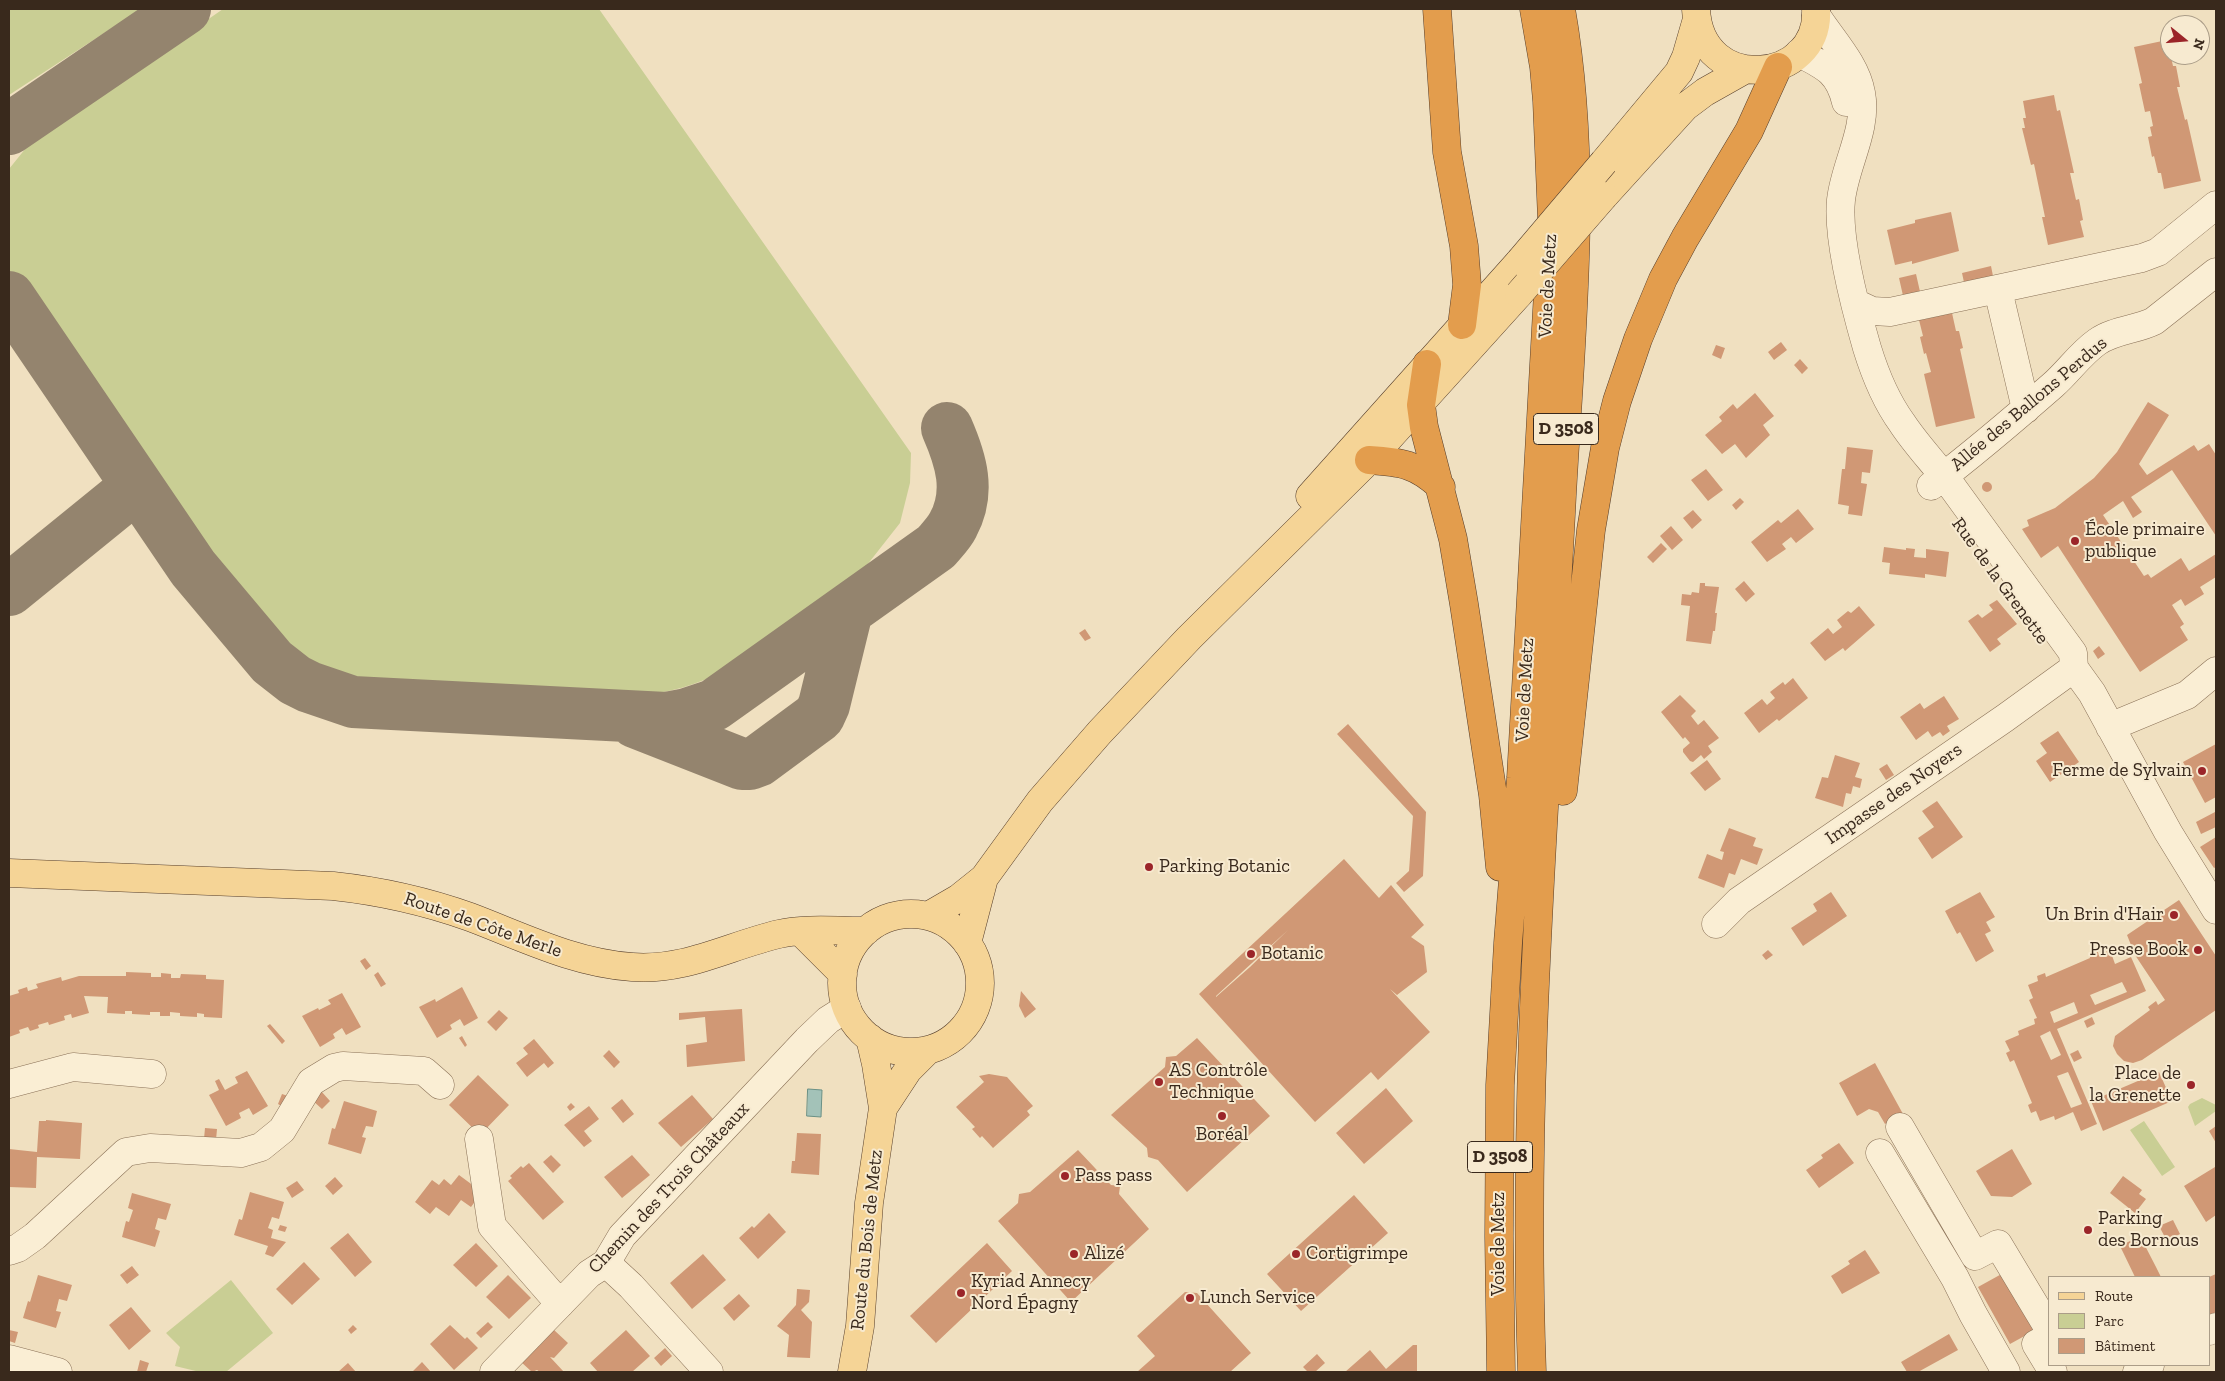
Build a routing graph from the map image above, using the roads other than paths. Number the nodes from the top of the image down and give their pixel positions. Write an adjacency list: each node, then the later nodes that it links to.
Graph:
1 (1437, 9): 12 (highway)
2 (1534, 9): 31 (highway, Voie de Metz / D 3508)
3 (1561, 9): 39 (highway, Voie de Metz / D 3508)
4 (1816, 12): 6 (main road); 11 (street, Rue de la Grenette)
5 (1696, 14): 7 (main road); 12 (main road, bridge)
6 (1789, 60): 7 (main road); 17 (street, Rue de la Grenette); 39 (highway)
7 (1744, 70): 14 (main road, bridge)
8 (2216, 205): 10 (street)
9 (2216, 272): 15 (street, Allée des Ballons Perdus)
10 (1998, 290): 11 (street); 15 (street)
11 (1857, 304): 17 (street, Rue de la Grenette)
12 (1462, 325): 13 (main road)
13 (1427, 364): 14 (highway); 19 (main road)
14 (1421, 404): 16 (main road); 18 (highway)
15 (2026, 409): 17 (street, Allée des Ballons Perdus)
16 (1369, 460): 18 (highway); 19 (main road)
17 (1938, 481): 20 (street, Rue de la Grenette)
18 (1441, 487): 31 (highway)
19 (1189, 638): 24 (main road)
20 (2074, 668): 22 (street, Rue de la Grenette); 27 (street, Impasse des Noyers)
21 (2213, 673): 22 (street)
22 (2106, 719): 25 (street, Rue de la Grenette)
23 (9, 873): 29 (main road, Route de Côte Merle)
24 (984, 878): 26 (main road); 30 (main road)
25 (2216, 910)
26 (928, 916): 28 (main road); 30 (main road)
27 (1716, 924)
28 (866, 931): 29 (main road, Route de Côte Merle); 32 (main road)
29 (801, 932): 32 (main road)
30 (967, 943): 35 (main road)
31 (1508, 943): 56 (highway, Voie de Metz / D 3508)
32 (843, 974): 33 (main road)
33 (847, 1008): 34 (main road); 45 (street, Chemin des Trois Châteaux)
34 (870, 1038): 35 (main road); 40 (main road, Route du Bois de Metz)
35 (928, 1050): 40 (main road, Route du Bois de Metz)
36 (152, 1074): 37 (street)
37 (9, 1084)
38 (440, 1085): 44 (street)
39 (1530, 1098): 57 (highway, Voie de Metz / D 3508)
40 (883, 1108): 55 (main road, Route du Bois de Metz)
41 (1900, 1127): 47 (street)
42 (479, 1139): 46 (street)
43 (1880, 1153): 58 (street)
44 (9, 1251)
45 (606, 1263): 46 (street, Chemin des Trois Châteaux); 54 (street)
46 (560, 1304): 53 (street, Chemin des Trois Châteaux)
47 (2048, 1327)
48 (2048, 1337): 50 (street)
49 (9, 1359): 52 (street)
50 (2048, 1364)
51 (2148, 1366): 59 (street)
52 (58, 1372)
53 (494, 1372)
54 (708, 1372)
55 (852, 1372)
56 (1502, 1372)
57 (1532, 1372)
58 (2006, 1372)
59 (2137, 1372)

